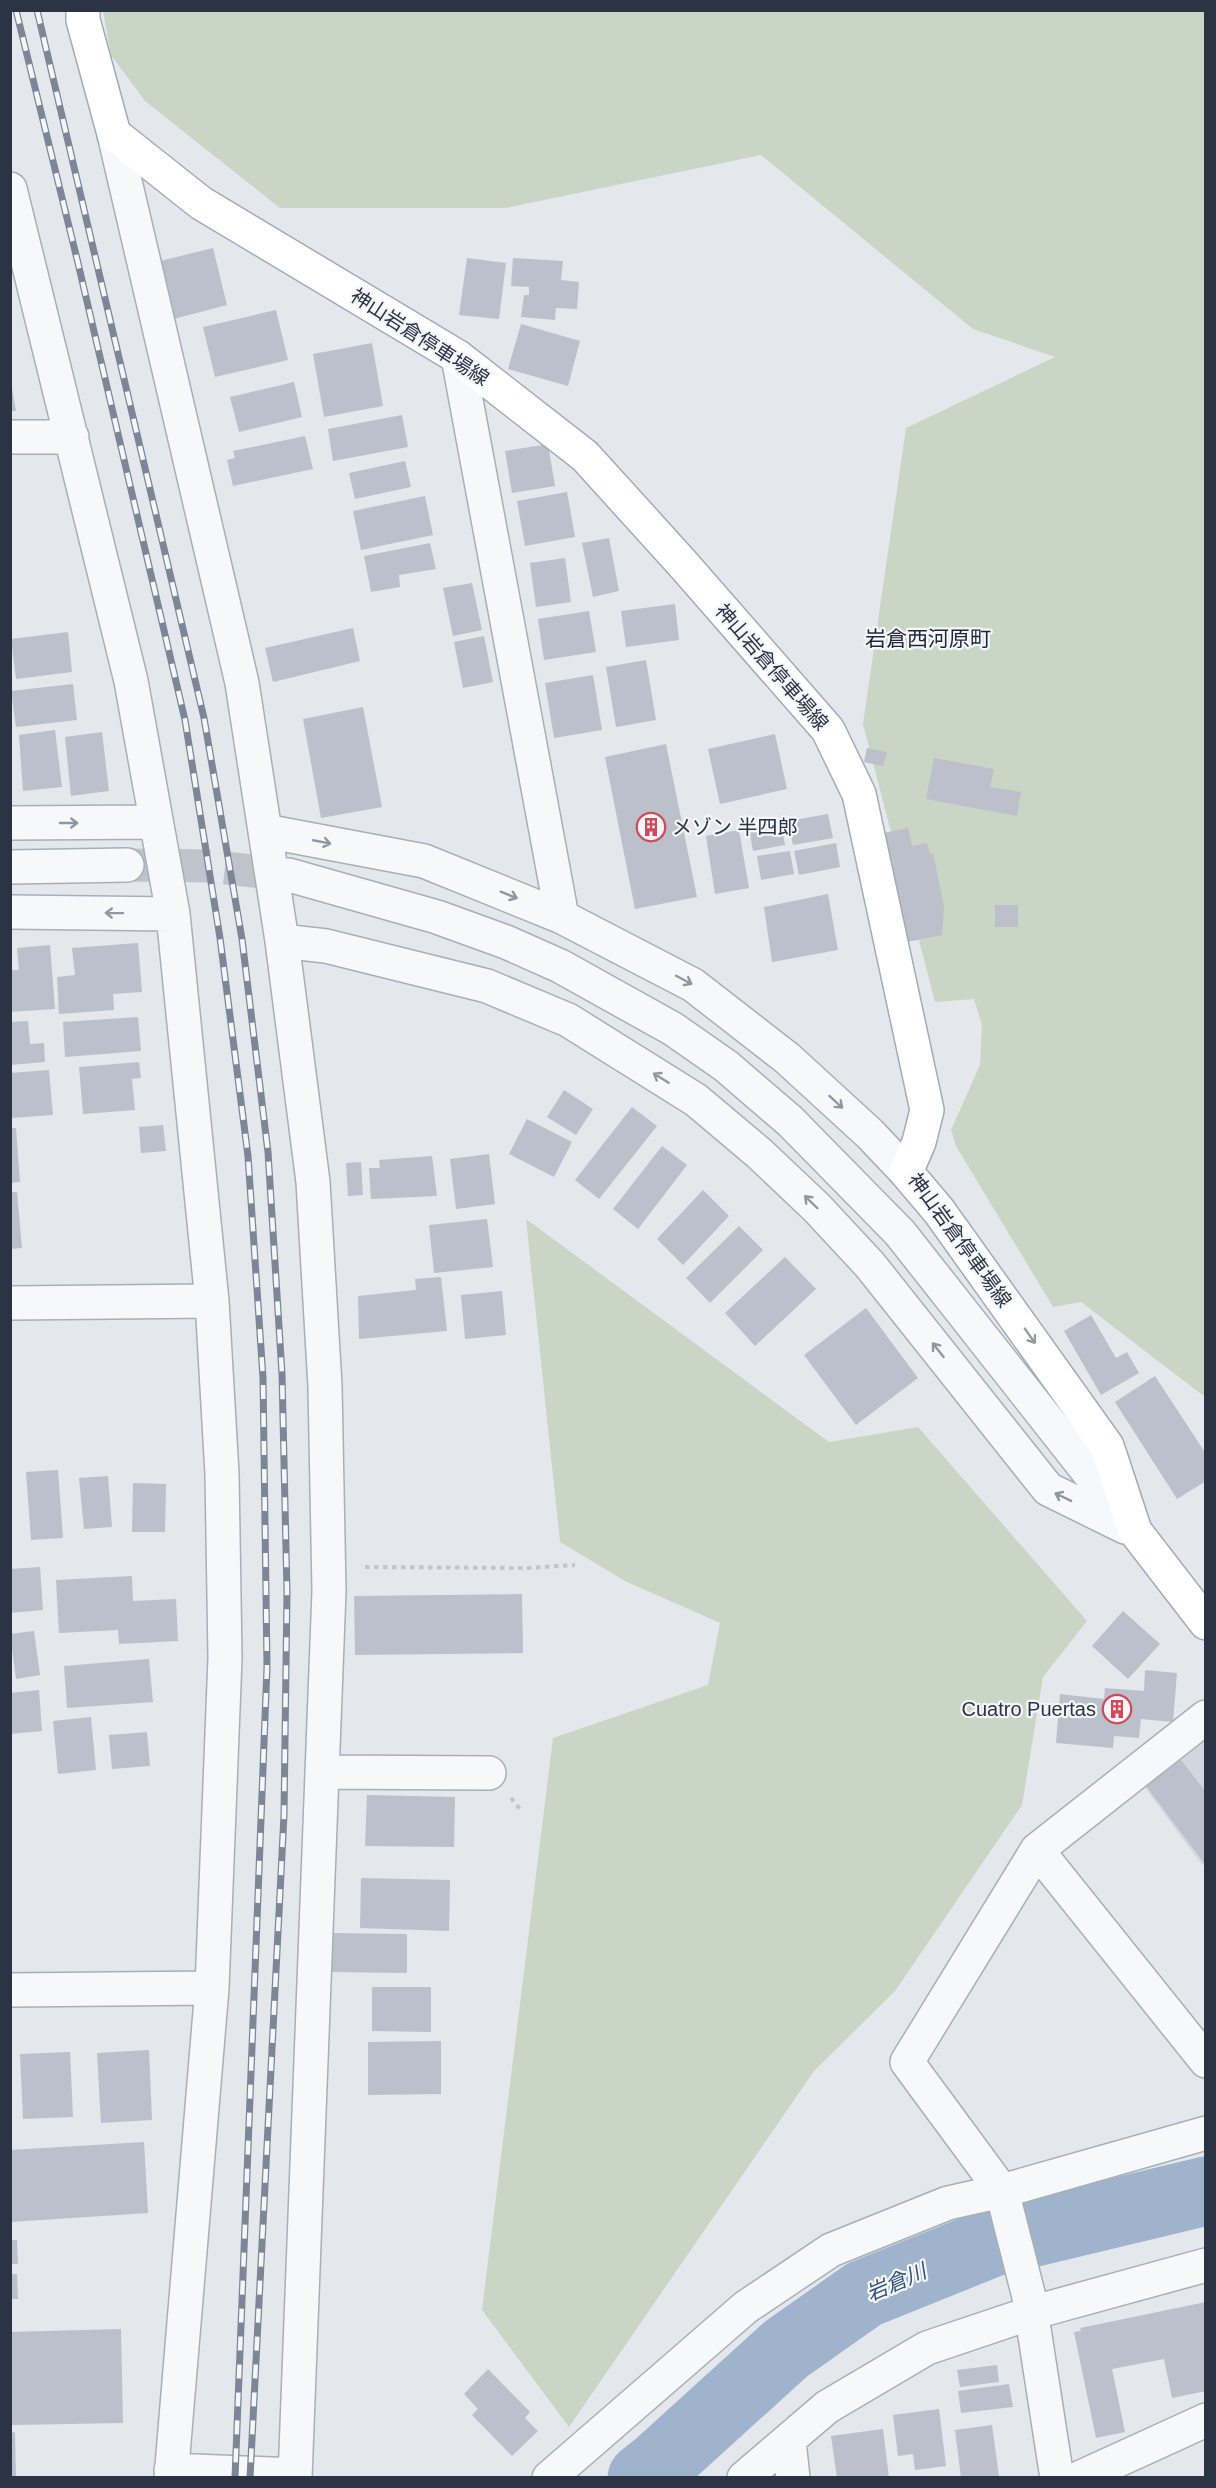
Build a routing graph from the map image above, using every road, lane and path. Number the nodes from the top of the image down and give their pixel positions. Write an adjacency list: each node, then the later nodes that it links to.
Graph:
1 (83, 10): 2 (main road)
2 (114, 134): 4 (main road, 神山岩倉停車場線); 9 (street)
3 (10, 189): 6 (street)
4 (458, 357): 15 (street); 17 (main road, 神山岩倉停車場線)
5 (10, 437): 6 (street)
6 (72, 437): 7 (street)
7 (156, 822): 8 (street, one-way to 7); 14 (street)
8 (10, 823)
9 (265, 831): 15 (street, one-way to 15); 16 (street)
10 (127, 865): 11 (street)
11 (10, 867)
12 (289, 875): 20 (street)
13 (10, 912): 14 (street, one-way to 13)
14 (173, 914): 18 (street)
15 (562, 917): 17 (street, one-way to 17)
16 (282, 940): 20 (street, one-way to 16); 22 (street)
17 (906, 1172): 20 (main road, 神山岩倉停車場線, one-way to 20)
18 (212, 1301): 19 (street); 28 (street)
19 (10, 1304)
20 (1135, 1531): 23 (main road, 神山岩倉停車場線)
21 (575, 1565): 22 (path)
22 (328, 1567): 25 (street)
23 (1206, 1623)
24 (1206, 1717): 27 (street)
25 (322, 1772): 26 (street); 38 (street)
26 (489, 1773)
27 (1037, 1850): 30 (street); 32 (street)
28 (212, 1988): 29 (street); 37 (street)
29 (10, 1990)
30 (1206, 2061)
31 (1206, 2133): 32 (street)
32 (1004, 2198): 34 (street); 39 (street)
33 (1206, 2265): 34 (street)
34 (1030, 2305): 36 (street); 42 (street)
35 (1206, 2420): 43 (street)
36 (789, 2441): 40 (street); 41 (street)
37 (171, 2474): 38 (street)
38 (295, 2476)
39 (549, 2478)
40 (744, 2478)
41 (793, 2478)
42 (1057, 2478)
43 (1079, 2478)

